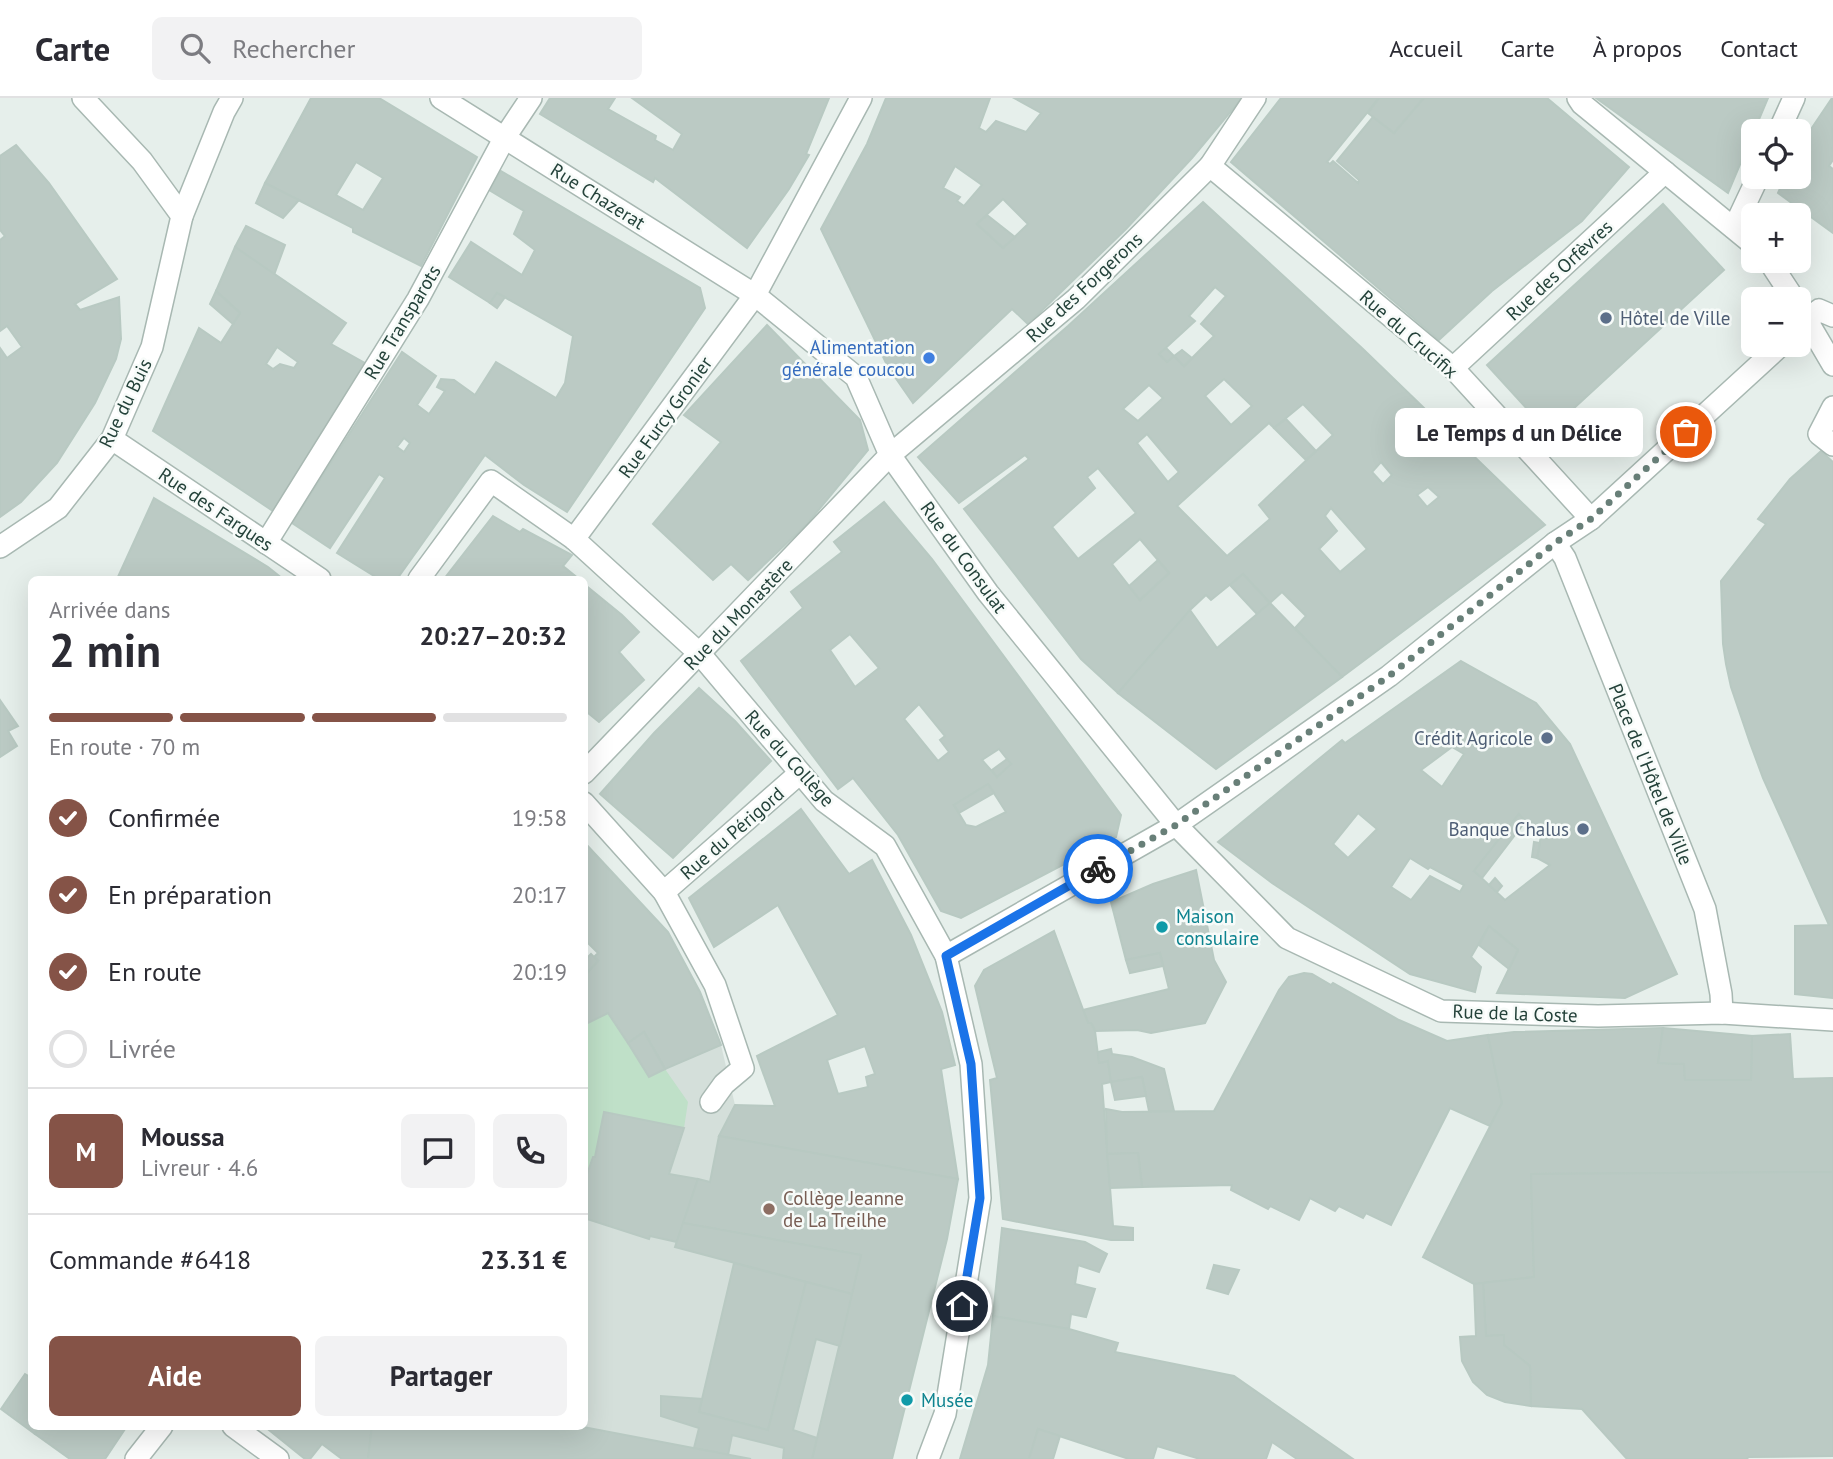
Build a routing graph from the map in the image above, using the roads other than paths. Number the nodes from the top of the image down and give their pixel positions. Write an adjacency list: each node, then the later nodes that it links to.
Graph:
1 (83, 98): 14 (street)
2 (232, 98): 14 (street, Rue du Buis)
3 (441, 98): 10 (street, Rue Chazerat)
4 (531, 98): 10 (street, Rue Transparots)
5 (862, 98): 17 (street, Rue Furcy Gronier)
6 (1255, 98): 11 (street, Rue des Forgerons)
7 (1578, 98): 12 (street)
8 (1794, 98): 9 (street)
9 (1784, 119)
10 (505, 137): 17 (street, Rue Chazerat); 30 (street, Rue Transparots)
11 (1210, 166): 23 (street, Rue du Crucifix); 27 (street, Rue des Forgerons)
12 (1665, 172): 15 (street); 23 (street, Rue des Orfèvres)
13 (1752, 189): 15 (street)
14 (182, 216): 25 (street, Rue du Buis)
15 (1734, 228): 16 (street)
16 (1741, 234)
17 (755, 295): 27 (street, Rue du Consulat); 29 (street, Rue Furcy Gronier)
18 (1811, 314): 19 (street)
19 (1833, 316)
20 (1811, 332): 22 (street)
21 (1768, 357): 28 (street)
22 (1833, 365)
23 (1453, 368): 28 (street, Rue du Crucifix)
24 (1833, 407): 26 (street)
25 (112, 439): 30 (street, Rue des Fargues); 32 (street, Rue du Buis)
26 (1833, 445)
27 (890, 455): 35 (street, Rue du Monastère); 39 (street, Rue du Consulat)
28 (1591, 519): 31 (street)
29 (574, 540): 34 (street, Rue du Collège); 35 (street, Rue du Collège)
30 (266, 543): 33 (street, Rue des Fargues)
31 (1555, 543): 39 (street); 42 (street, Place de l'Hôtel de Ville)
32 (0, 547)
33 (316, 576)
34 (421, 576)
35 (700, 654): 36 (street, Rue du Monastère); 37 (street, Rue du Collège)
36 (588, 769)
37 (800, 773): 40 (street, Rue du Périgord); 41 (street, Rue du Collège)
38 (588, 807): 40 (street)
39 (1176, 825): 41 (street); 42 (street, Rue de la Coste)
40 (664, 892): 44 (street)
41 (946, 956): 49 (street, Rue du Collège)
42 (1722, 1013): 43 (street, Rue de la Coste)
43 (1833, 1020)
44 (711, 1102)
45 (159, 1430): 47 (street)
46 (238, 1430): 48 (street)
47 (136, 1459)
48 (278, 1459)
49 (929, 1459)

